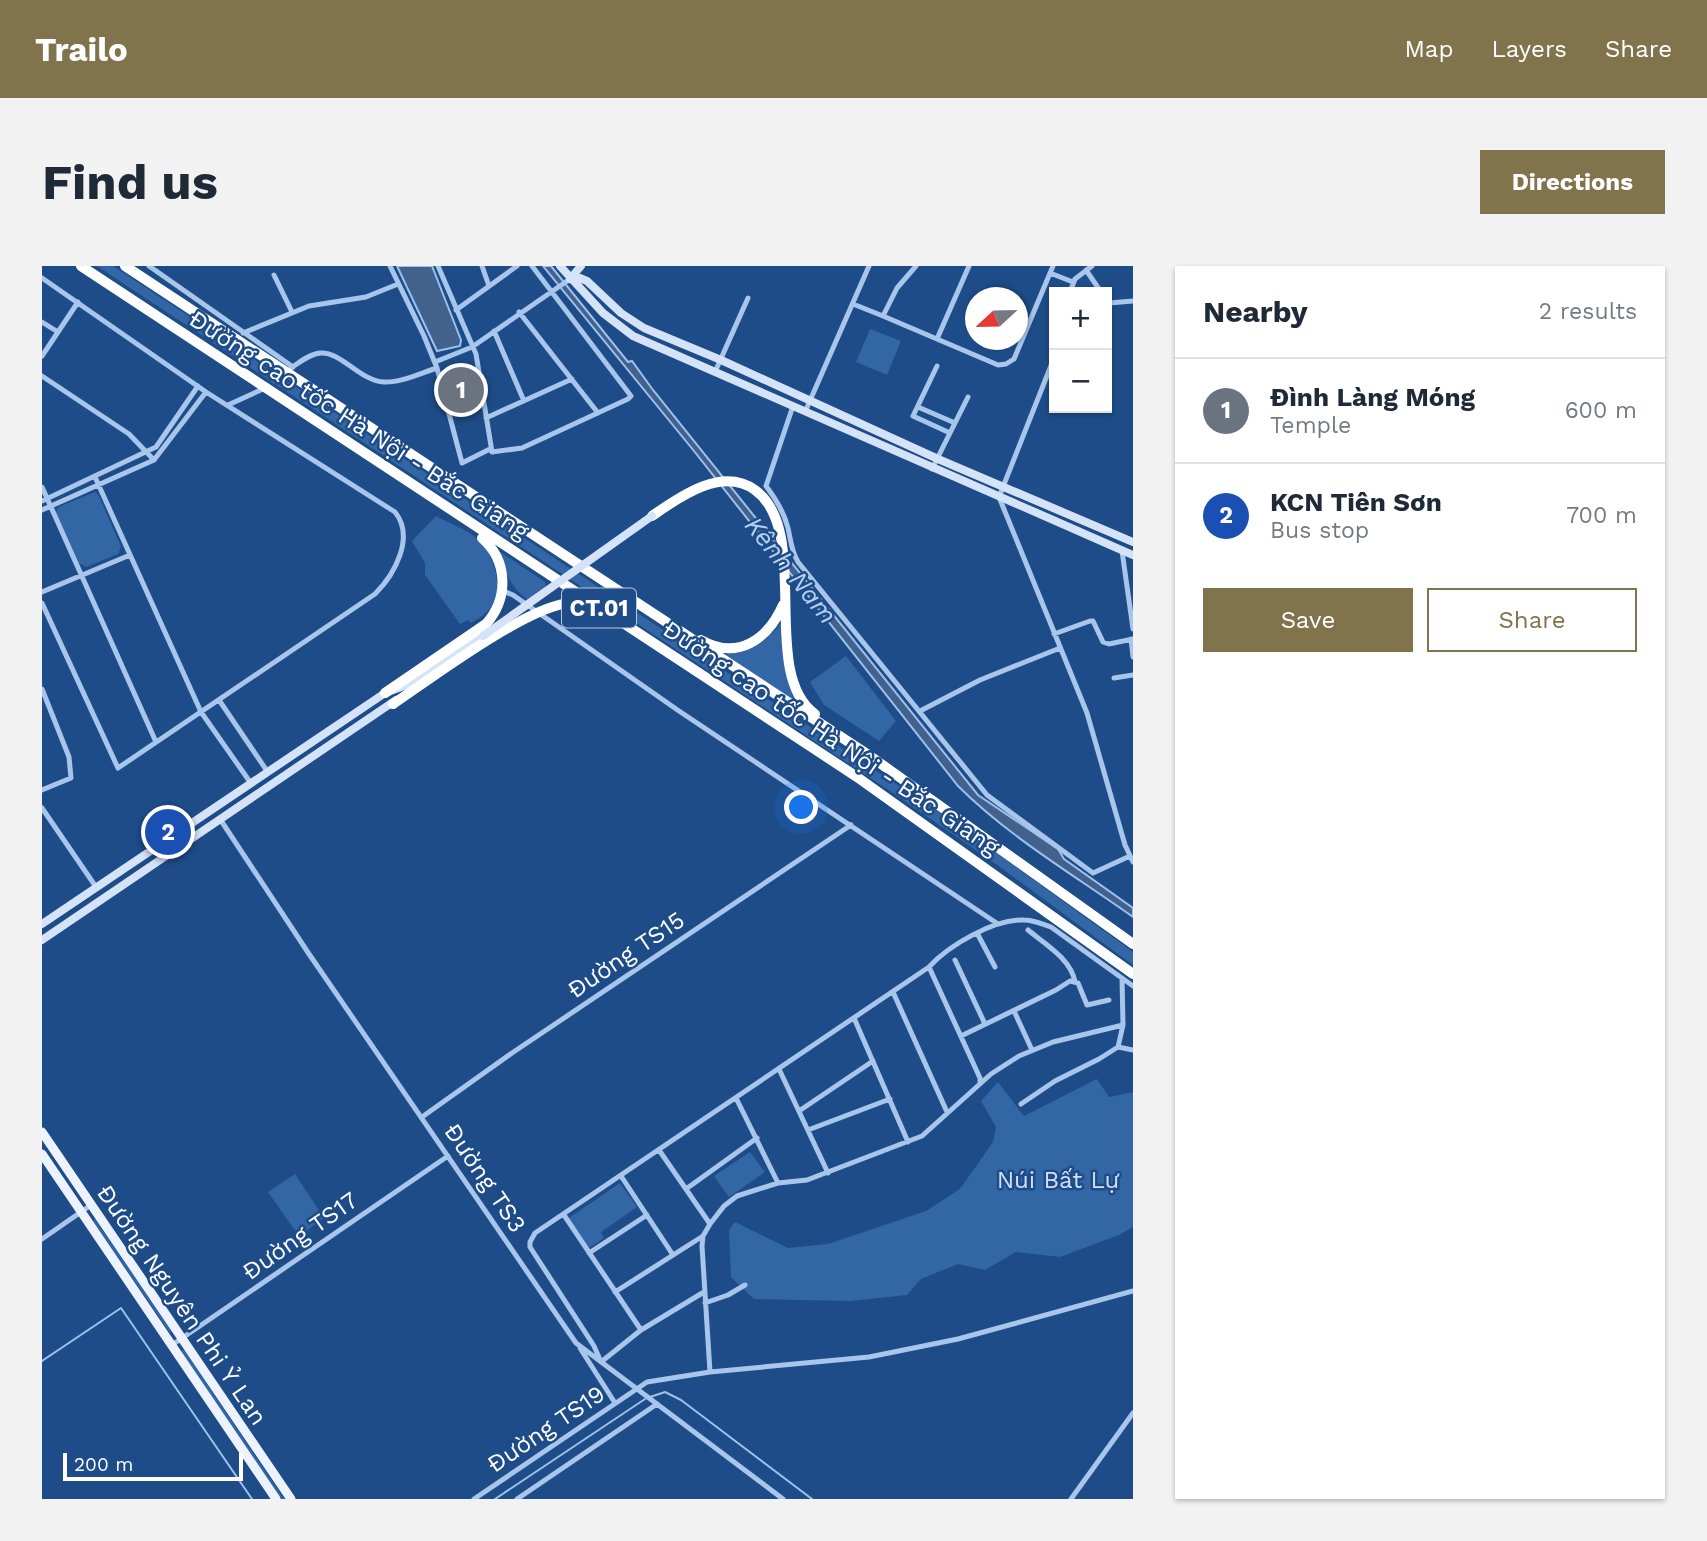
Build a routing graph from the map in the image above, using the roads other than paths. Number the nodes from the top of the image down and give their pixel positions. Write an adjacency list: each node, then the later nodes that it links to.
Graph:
1 (81, 266): 63 (highway, Đường cao tốc Hà Nội - Bắc Giang / CT.01)
2 (125, 266): 83 (highway, Đường cao tốc Hà Nội - Bắc Giang / CT.01)
3 (149, 266): 38 (street)
4 (390, 266): 21 (street)
5 (438, 266): 31 (street)
6 (482, 266): 22 (street)
7 (517, 266): 22 (street)
8 (532, 266): 25 (street)
9 (560, 266): 19 (main road)
10 (582, 266): 19 (main road)
11 (869, 266): 30 (street)
12 (916, 266): 34 (street)
13 (969, 266): 39 (street)
14 (1053, 266): 16 (street)
15 (1088, 268): 20 (street); 24 (street)
16 (1050, 273): 20 (street); 39 (street)
17 (274, 275): 32 (street)
18 (42, 278): 28 (street)
19 (570, 279): 25 (street); 42 (main road); 46 (main road)
20 (1073, 282): 23 (street)
21 (398, 284): 32 (street); 43 (street)
22 (489, 286): 31 (street)
23 (1072, 287)
24 (1098, 287)
25 (554, 289): 33 (street); 59 (street)
26 (748, 298): 42 (street)
27 (1133, 301): 29 (street)
28 (78, 302): 37 (street); 49 (street)
29 (1112, 303)
30 (853, 304): 34 (street); 53 (street)
31 (456, 310): 40 (street)
32 (292, 312): 38 (street)
33 (519, 312): 36 (street); 48 (street)
34 (883, 316): 39 (street)
35 (42, 322): 37 (street)
36 (494, 331): 40 (street); 54 (street)
37 (58, 332): 41 (street)
38 (243, 333): 43 (street)
39 (937, 339)
40 (472, 347): 43 (street); 60 (street)
41 (42, 356)
42 (721, 360): 46 (street); 53 (main road)
43 (436, 365): 64 (street)
44 (937, 366): 57 (street)
45 (1049, 370): 71 (street)
46 (715, 372): 56 (main road)
47 (42, 376): 65 (street)
48 (572, 379): 54 (street); 59 (street)
49 (198, 386): 51 (street); 65 (street)
50 (263, 388): 55 (street)
51 (206, 392): 55 (street); 67 (street)
52 (968, 397): 61 (street)
53 (810, 400): 58 (street); 66 (main road)
54 (524, 401): 60 (street)
55 (228, 405): 100 (street)
56 (793, 406): 58 (main road); 73 (street)
57 (918, 407): 61 (street); 62 (street)
58 (805, 412): 68 (main road)
59 (598, 413): 64 (street)
60 (486, 418): 64 (street)
61 (955, 423): 62 (street)
62 (950, 433): 66 (street)
63 (342, 439): 85 (highway); 106 (highway, Đường cao tốc Hà Nội - Bắc Giang / CT.01)
64 (491, 449)
65 (148, 452): 67 (street); 69 (street)
66 (937, 459): 68 (street); 71 (main road)
67 (154, 460): 70 (street)
68 (932, 469): 74 (main road)
69 (95, 477): 70 (street); 75 (street)
70 (99, 485): 76 (street); 81 (street)
71 (1003, 485): 74 (street); 79 (main road)
72 (42, 487): 75 (street)
73 (764, 491): 78 (highway); 88 (highway); 103 (street)
74 (999, 497): 80 (main road); 91 (street)
75 (44, 500): 76 (street)
76 (50, 506): 77 (street); 84 (street)
77 (42, 510)
78 (652, 516): 97 (main road, bridge)
79 (1133, 542)
80 (1122, 551): 82 (main road); 90 (street)
81 (130, 555): 84 (street); 102 (street)
82 (1133, 555)
83 (564, 556): 88 (highway); 114 (highway, Đường cao tốc Hà Nội - Bắc Giang / CT.01)
84 (81, 575): 86 (street); 104 (street)
85 (503, 591): 89 (street); 99 (highway)
86 (42, 592)
87 (42, 603): 104 (street)
88 (784, 603): 114 (highway)
89 (537, 614): 101 (highway); 106 (highway); 113 (street)
90 (1133, 629)
91 (1054, 634): 92 (street); 93 (street)
92 (1132, 639): 94 (street)
93 (1060, 648): 103 (street); 115 (street)
94 (1133, 657)
95 (1133, 675): 96 (street)
96 (1114, 678)
97 (412, 683): 99 (main road); 101 (main road)
98 (42, 689): 108 (street)
99 (385, 693): 105 (main road)
100 (219, 700): 102 (street); 105 (street)
101 (393, 704): 112 (main road)
102 (201, 712): 104 (street); 107 (street)
103 (920, 712): 115 (street)
104 (156, 742)
105 (267, 771): 107 (main road)
106 (857, 777): 126 (highway, Đường cao tốc Hà Nội - Bắc Giang / CT.01)
107 (250, 782): 110 (main road)
108 (42, 790)
109 (42, 808): 111 (street)
110 (212, 808): 112 (main road); 116 (main road)
111 (44, 816): 116 (street)
112 (219, 818): 121 (main road); 147 (street, Đường TS3)
113 (850, 825): 118 (street); 147 (street, Đường TS15)
114 (979, 833): 122 (highway, Đường cao tốc Hà Nội - Bắc Giang / CT.01)
115 (1132, 859)
116 (96, 887): 117 (main road)
117 (42, 924)
118 (998, 924): 120 (street); 126 (street)
119 (1028, 930): 127 (street)
120 (977, 933): 124 (street); 125 (street)
121 (42, 940)
122 (1133, 944)
123 (955, 960): 133 (street)
124 (929, 967): 129 (street); 135 (street)
125 (995, 967)
126 (1128, 976): 128 (street); 134 (street)
127 (1075, 982): 130 (street); 131 (street)
128 (1133, 986)
129 (892, 992): 132 (street); 146 (street)
130 (1109, 1000)
131 (1014, 1011): 133 (street); 137 (street)
132 (854, 1018): 139 (street); 140 (street)
133 (985, 1024): 135 (street)
134 (1123, 1025): 136 (street); 137 (street)
135 (961, 1035): 141 (street)
136 (1118, 1047): 138 (street); 144 (street)
137 (1032, 1050): 141 (street)
138 (1133, 1050)
139 (873, 1061): 143 (street); 145 (street)
140 (779, 1069): 142 (street); 145 (street)
141 (979, 1084): 146 (street)
142 (736, 1098): 150 (street); 152 (street)
143 (890, 1099): 148 (street); 151 (street)
144 (1021, 1104)
145 (799, 1111): 148 (street)
146 (947, 1112): 151 (street)
147 (422, 1117): 154 (street, Đường TS3)
148 (808, 1130): 155 (street)
149 (42, 1132): 159 (main road, Đường Nguyên Phi Ỷ Lan)
150 (757, 1139): 157 (street); 158 (street)
151 (908, 1142): 155 (street)
152 (659, 1150): 156 (street); 158 (street)
153 (42, 1154): 160 (main road, Đường Nguyên Phi Ỷ Lan)
154 (448, 1156): 174 (street, Đường TS17); 175 (street, Đường TS3)
155 (828, 1173): 157 (street)
156 (621, 1176): 161 (street); 162 (street)
157 (778, 1183): 163 (street)
158 (686, 1189): 163 (street)
159 (91, 1205): 160 (street); 174 (main road, Đường Nguyên Phi Ỷ Lan)
160 (82, 1212): 165 (street); 176 (main road, Đường Nguyên Phi Ỷ Lan)
161 (647, 1214): 166 (street); 167 (street)
162 (564, 1215): 166 (street); 177 (street)
163 (710, 1223): 164 (street)
164 (703, 1236): 167 (street); 171 (street)
165 (42, 1239)
166 (589, 1252): 170 (street)
167 (673, 1255): 170 (street)
168 (745, 1285): 172 (street)
169 (1133, 1291): 178 (street, Đường TS19)
170 (615, 1292): 173 (street)
171 (704, 1292): 172 (street); 173 (street)
172 (705, 1303): 178 (street)
173 (641, 1331): 177 (street)
174 (181, 1339): 176 (street, Đường TS17); 184 (main road, Đường Nguyên Phi Ỷ Lan)
175 (576, 1343): 177 (street, Đường TS3); 180 (street)
176 (172, 1345): 183 (main road, Đường Nguyên Phi Ỷ Lan)
177 (601, 1362): 179 (street, Đường TS3)
178 (710, 1373): 179 (street, Đường TS19)
179 (640, 1391): 180 (street, Đường TS19); 181 (street, Đường TS3)
180 (615, 1404): 185 (street, Đường TS19)
181 (657, 1404): 186 (street); 187 (street, Đường TS3)
182 (1133, 1413): 188 (street)
183 (276, 1499)
184 (291, 1499)
185 (474, 1499)
186 (517, 1499)
187 (783, 1499)
188 (1071, 1499)

